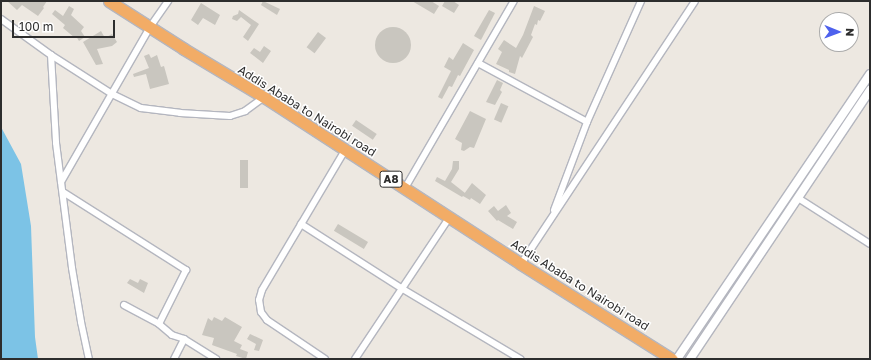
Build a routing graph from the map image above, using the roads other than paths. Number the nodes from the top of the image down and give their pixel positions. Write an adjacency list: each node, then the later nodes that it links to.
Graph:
1 (109, 1): 7 (highway, Addis Ababa to Nairobi road / A8)
2 (168, 1): 7 (street)
3 (514, 1): 9 (street)
4 (641, 1): 14 (street)
5 (695, 1): 21 (street)
6 (1, 19): 8 (street)
7 (150, 27): 12 (street); 13 (highway, Addis Ababa to Nairobi road / A8)
8 (51, 55): 12 (street); 16 (street)
9 (478, 63): 14 (street); 17 (street)
10 (870, 74): 36 (street)
11 (870, 90): 19 (street)
12 (112, 94): 13 (street); 16 (street)
13 (264, 97): 15 (highway, Addis Ababa to Nairobi road / A8)
14 (586, 122): 21 (street)
15 (345, 150): 17 (highway, Addis Ababa to Nairobi road / A8); 22 (street)
16 (61, 182): 18 (street)
17 (405, 188): 20 (highway, Addis Ababa to Nairobi road / A8)
18 (63, 192): 27 (street); 29 (street)
19 (798, 198): 23 (street); 37 (street)
20 (449, 218): 24 (highway, Addis Ababa to Nairobi road / A8); 25 (street)
21 (551, 219): 24 (street)
22 (301, 224): 25 (street); 32 (street)
23 (870, 244)
24 (521, 264): 35 (highway, Addis Ababa to Nairobi road / A8)
25 (401, 288): 33 (street); 34 (street)
26 (124, 305): 27 (street)
27 (159, 324): 28 (street)
28 (184, 340): 30 (street); 31 (street)
29 (89, 359)
30 (174, 359)
31 (216, 359)
32 (325, 359)
33 (356, 359)
34 (520, 359)
35 (672, 359)
36 (677, 359)
37 (690, 359)

